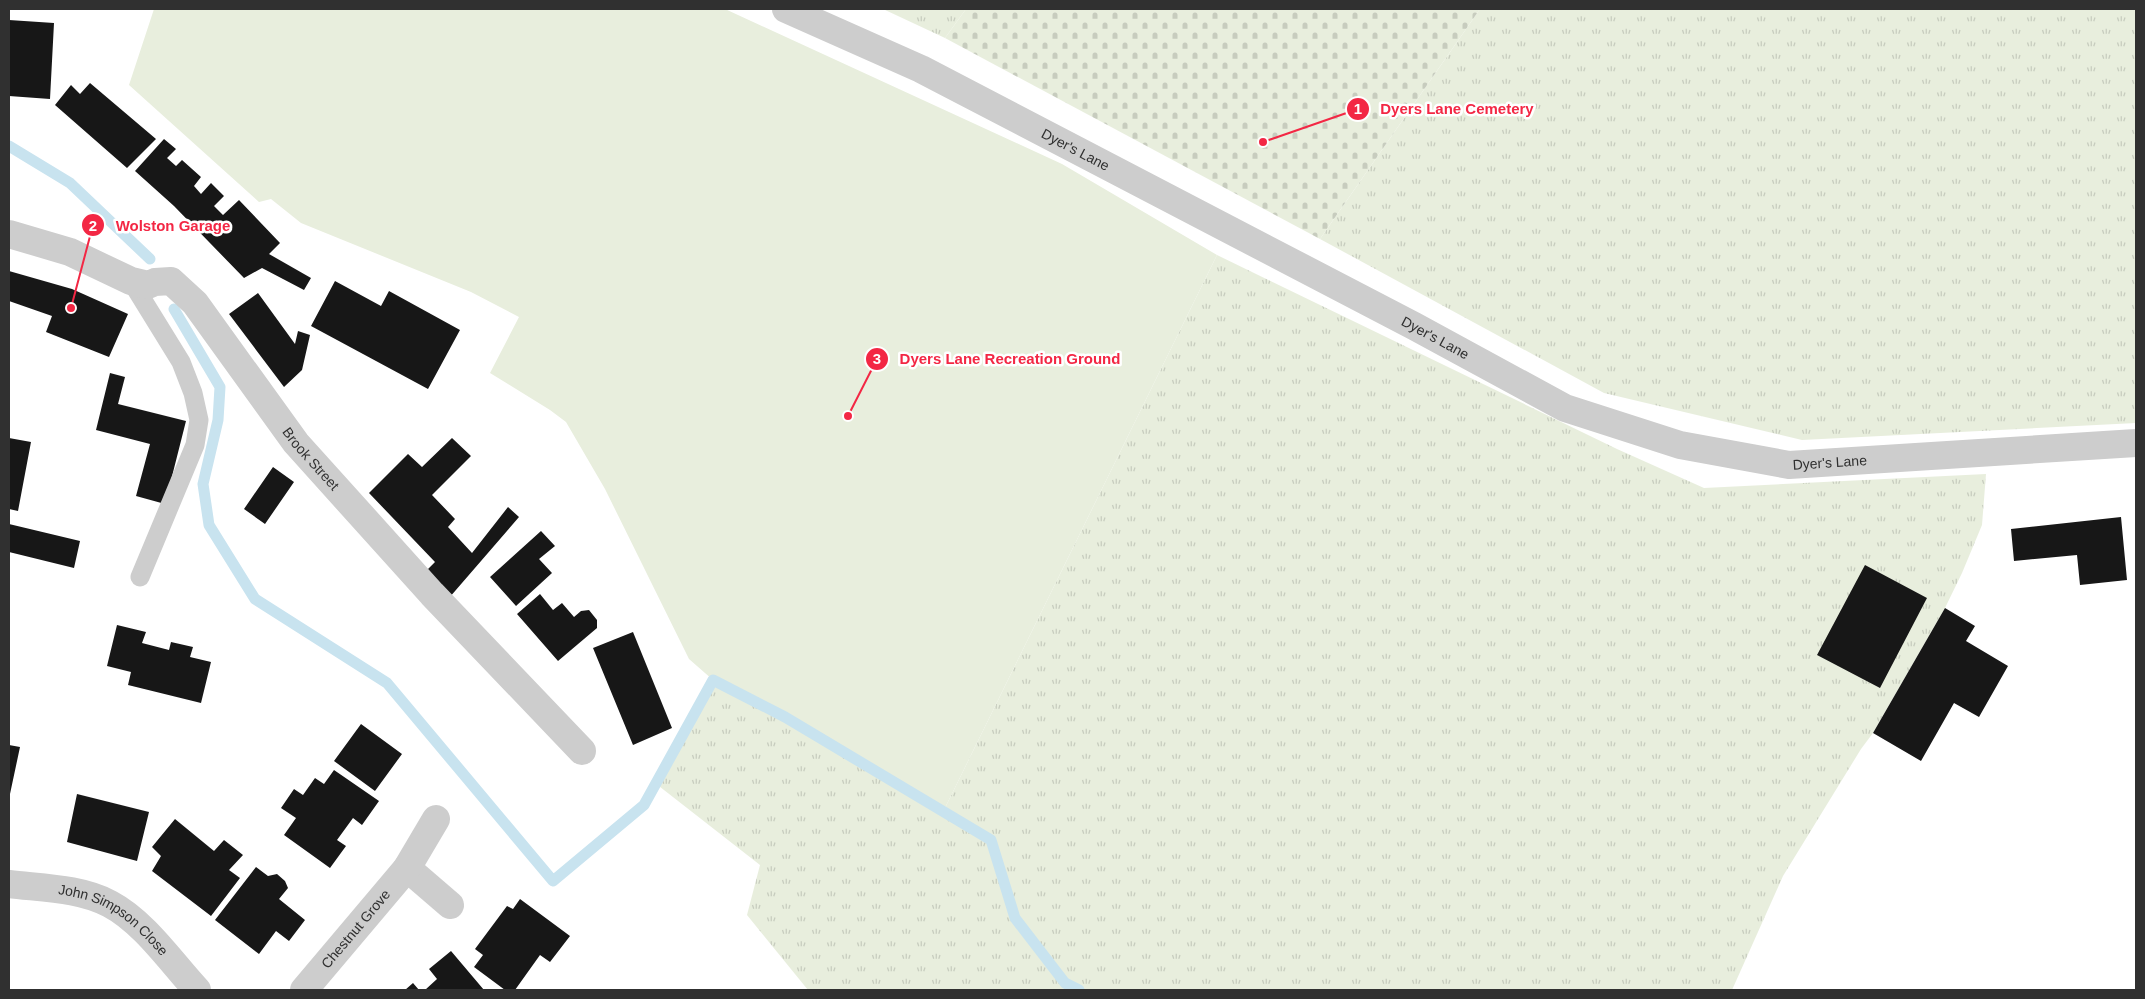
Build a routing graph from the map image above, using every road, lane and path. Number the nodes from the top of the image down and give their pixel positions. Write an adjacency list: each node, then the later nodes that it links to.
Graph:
1 (786, 9): 4 (street, Dyer's Lane)
2 (9, 234): 3 (street, Brook Street)
3 (152, 281): 5 (lane); 6 (street, Brook Street)
4 (2136, 443)
5 (140, 577)
6 (582, 751)
7 (436, 820): 8 (street, Chestnut Grove)
8 (406, 868): 10 (street); 12 (street, Chestnut Grove)
9 (9, 884): 11 (street, John Simpson Close)
10 (450, 905)
11 (197, 990)
12 (304, 990)

